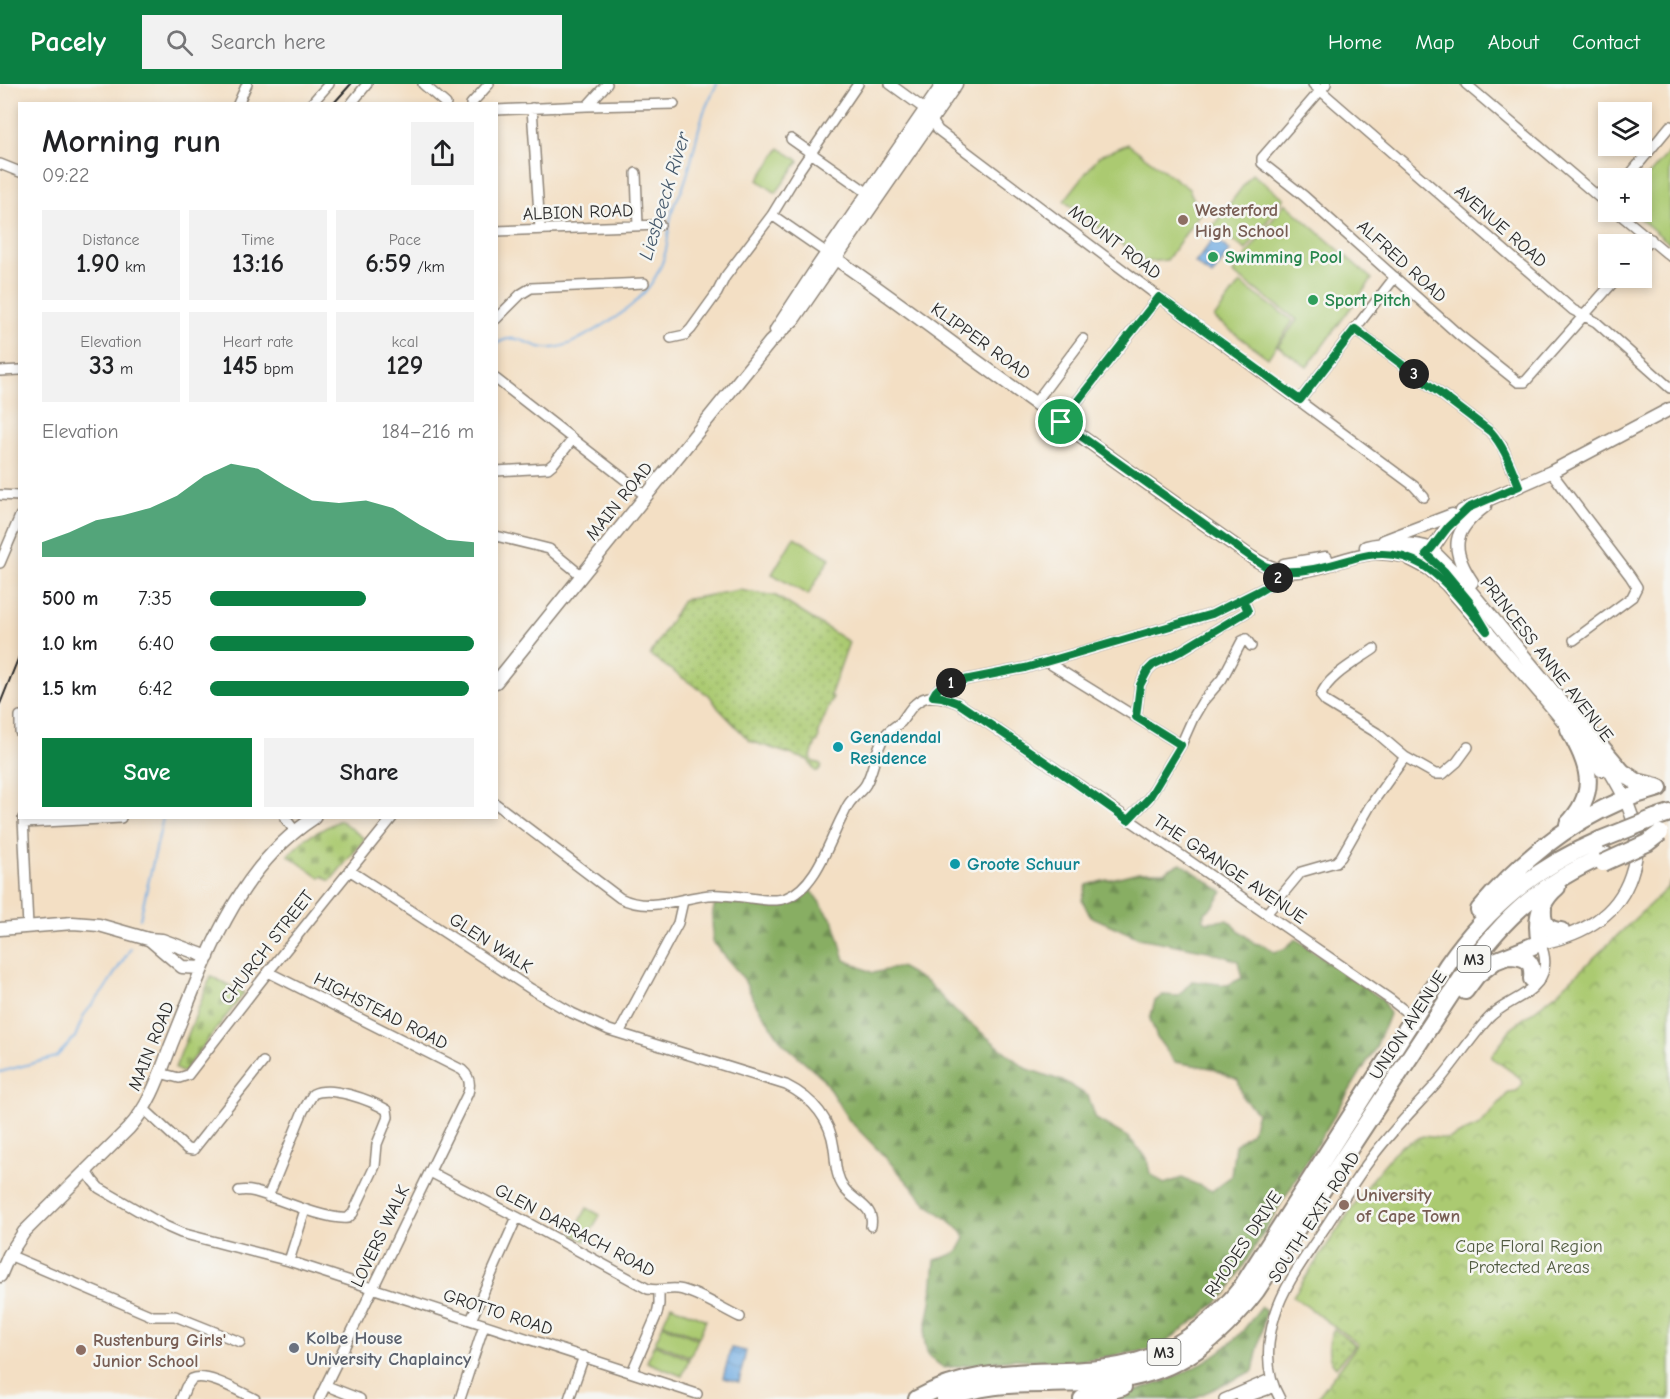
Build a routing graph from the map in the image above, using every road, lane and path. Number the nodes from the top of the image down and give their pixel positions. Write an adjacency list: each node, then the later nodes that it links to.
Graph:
1 (247, 84): 13 (street)
2 (329, 84): 14 (street)
3 (367, 84): 15 (street)
4 (423, 84): 16 (street)
5 (489, 84): 17 (street)
6 (607, 84): 19 (street)
7 (858, 84): 25 (street)
8 (890, 84): 22 (street, MOUNT ROAD)
9 (943, 84): 22 (main road, MAIN ROAD)
10 (956, 84): 22 (main road, MAIN ROAD)
11 (1466, 84): 31 (street)
12 (1320, 86): 42 (street, ALFRED ROAD); 46 (street, AVENUE ROAD)
13 (239, 102)
14 (313, 102)
15 (353, 102)
16 (444, 102)
17 (473, 102)
18 (674, 104): 19 (street)
19 (587, 106): 20 (street)
20 (532, 108): 21 (street); 36 (street)
21 (498, 110)
22 (928, 115): 30 (main road, MAIN ROAD); 40 (main road, MAIN ROAD); 45 (street, MOUNT ROAD)
23 (1670, 126): 27 (street)
24 (791, 139): 25 (street)
25 (811, 153): 30 (street); 32 (street)
26 (0, 164): 28 (street)
27 (1636, 168)
28 (18, 171)
29 (636, 173): 35 (street)
30 (868, 193): 40 (main road, MAIN ROAD)
31 (1598, 195)
32 (772, 215): 40 (street); 49 (street)
33 (1630, 222): 38 (street)
34 (660, 225): 35 (street, ALBION ROAD)
35 (638, 226): 36 (street, ALBION ROAD)
36 (540, 230): 37 (street, ALBION ROAD)
37 (498, 231)
38 (1645, 234)
39 (1652, 240): 41 (street)
40 (832, 256): 56 (main road, KLIPPER ROAD); 65 (main road, MAIN ROAD)
41 (1670, 256)
42 (1395, 277): 46 (street, ALFRED ROAD); 48 (street)
43 (644, 283): 47 (street)
44 (1608, 288): 46 (street)
45 (1159, 297): 55 (street, MOUNT ROAD); 58 (street)
46 (1583, 315): 54 (street, AVENUE ROAD)
47 (498, 317)
48 (1355, 329): 55 (street); 62 (street)
49 (671, 338)
50 (1083, 339): 56 (street)
51 (0, 370): 52 (street)
52 (18, 370)
53 (498, 381): 59 (street)
54 (1670, 388)
55 (1300, 400): 67 (street, MOUNT ROAD)
56 (1035, 403): 58 (main road, KLIPPER ROAD)
57 (1670, 409): 61 (main road)
58 (1061, 422): 76 (main road, KLIPPER ROAD)
59 (573, 439): 60 (street); 65 (street)
60 (498, 471)
61 (1551, 472): 62 (main road); 81 (street)
62 (1519, 486): 66 (main road)
63 (0, 495): 64 (street)
64 (18, 496)
65 (646, 496): 77 (main road, MAIN ROAD)
66 (1498, 496): 68 (main road); 79 (main road)
67 (1424, 497)
68 (1468, 508): 69 (main road); 73 (main road)
69 (1452, 515): 72 (main road); 73 (main road)
70 (18, 521): 75 (street)
71 (498, 536): 77 (street)
72 (1371, 546): 73 (main road, KLIPPER ROAD); 76 (main road, KLIPPER ROAD)
73 (1428, 550): 74 (main road, KLIPPER ROAD); 79 (main road, PRINCESS ANNE AVENUE); 80 (main road)
74 (1402, 555): 76 (main road, KLIPPER ROAD); 80 (main road, PRINCESS ANNE AVENUE)
75 (0, 563)
76 (1283, 568): 78 (street)
77 (582, 576): 85 (main road, MAIN ROAD)
78 (1243, 600): 84 (street); 88 (street)
79 (1486, 610): 87 (main road, PRINCESS ANNE AVENUE)
80 (1487, 631): 89 (main road, PRINCESS ANNE AVENUE)
81 (1574, 640)
82 (1251, 646): 90 (street)
83 (1374, 649): 92 (street)
84 (1047, 662): 86 (street); 88 (street)
85 (498, 680)
86 (933, 696): 101 (street, THE GRANGE AVENUE); 107 (street)
87 (1569, 709): 93 (highway); 94 (main road, PRINCESS ANNE AVENUE)
88 (1136, 717): 90 (street)
89 (1569, 729): 94 (main road, PRINCESS ANNE AVENUE); 104 (highway)
90 (1181, 745): 101 (street)
91 (1468, 747): 92 (street)
92 (1405, 757): 109 (street)
93 (1665, 787): 94 (highway)
94 (1621, 801): 104 (highway); 112 (main road, PRINCESS ANNE AVENUE); 114 (main road, PRINCESS ANNE AVENUE)
95 (498, 806): 107 (street)
96 (72, 819): 100 (street)
97 (286, 819): 103 (street)
98 (308, 819): 103 (main road, MAIN ROAD)
99 (391, 819): 106 (street, CHURCH STREET)
100 (23, 820): 110 (street)
101 (1128, 820): 109 (street, THE GRANGE AVENUE)
102 (1664, 823): 105 (highway, UNION AVENUE / M3, bridge)
103 (295, 831): 116 (main road, MAIN ROAD)
104 (1557, 836): 122 (highway)
105 (1602, 852): 108 (highway); 122 (highway, UNION AVENUE / M3); 127 (highway, UNION AVENUE / M3)
106 (349, 870): 118 (street, CHURCH STREET); 123 (street, GLEN WALK)
107 (683, 901): 123 (street)
108 (1543, 905): 112 (highway); 114 (highway)
109 (1266, 914): 122 (street, THE GRANGE AVENUE)
110 (28, 927): 111 (main road); 113 (main road)
111 (0, 929)
112 (1562, 931): 114 (main road, PRINCESS ANNE AVENUE)
113 (148, 939): 116 (main road); 117 (main road)
114 (1540, 943): 115 (highway); 119 (street); 121 (street)
115 (1506, 956): 119 (highway); 127 (highway)
116 (205, 962): 117 (main road); 120 (main road, MAIN ROAD)
117 (182, 967): 120 (main road)
118 (268, 972): 125 (street, CHURCH STREET); 126 (street, HIGHSTEAD ROAD)
119 (1532, 979): 121 (street)
120 (191, 996): 125 (main road, MAIN ROAD)
121 (1513, 1000): 148 (street, SOUTH EXIT ROAD)
122 (1415, 1017): 157 (highway, RHODES DRIVE / M3)
123 (620, 1033): 135 (street, GLEN WALK)
124 (263, 1062): 128 (street)
125 (160, 1073): 128 (main road, MAIN ROAD)
126 (469, 1088): 130 (street, LOVERS WALK)
127 (1382, 1101): 141 (highway, RHODES DRIVE / M3)
128 (144, 1108): 129 (main road, MAIN ROAD)
129 (86, 1170): 136 (main road, MAIN ROAD); 137 (street, GROTTO ROAD)
130 (430, 1172): 134 (street, GLEN DARRACH ROAD); 139 (street, LOVERS WALK)
131 (239, 1191): 132 (street)
132 (268, 1197): 133 (street); 133 (street)
133 (305, 1210): 137 (street)
134 (517, 1217): 140 (street, GLEN DARRACH ROAD); 143 (street)
135 (871, 1226)
136 (9, 1255): 138 (main road, MAIN ROAD); 145 (street)
137 (289, 1261): 139 (street, GROTTO ROAD)
138 (0, 1276)
139 (373, 1289): 143 (street, GROTTO ROAD); 149 (street, LOVERS WALK)
140 (659, 1291): 142 (street, GLEN DARRACH ROAD); 147 (street)
141 (1256, 1291): 158 (highway, RHODES DRIVE / M3); 159 (highway)
142 (740, 1317)
143 (471, 1320): 144 (street, GROTTO ROAD)
144 (484, 1325): 146 (street, GROTTO ROAD); 155 (street)
145 (240, 1342)
146 (584, 1356): 147 (street, GROTTO ROAD); 156 (street)
147 (632, 1372): 150 (street, GROTTO ROAD)
148 (1271, 1383): 160 (street); 161 (street); 162 (street)
149 (327, 1386): 153 (street, LOVERS WALK); 154 (street)
150 (697, 1394)
151 (181, 1399): 152 (street)
152 (255, 1399)
153 (320, 1399)
154 (360, 1399)
155 (460, 1399)
156 (569, 1399)
157 (916, 1399)
158 (945, 1399)
159 (1082, 1399)
160 (1224, 1399)
161 (1241, 1399)
162 (1280, 1399)

